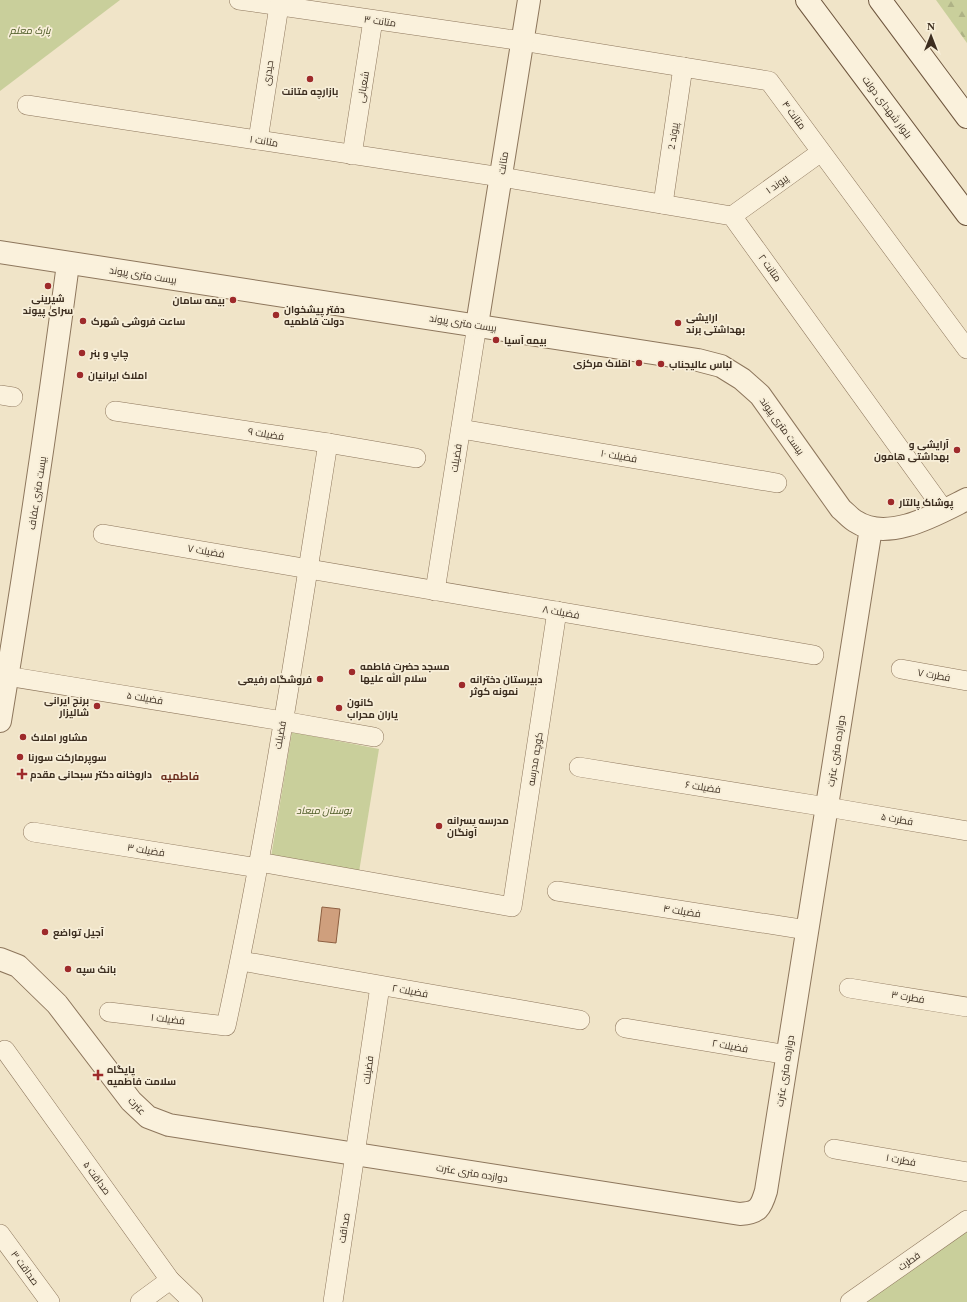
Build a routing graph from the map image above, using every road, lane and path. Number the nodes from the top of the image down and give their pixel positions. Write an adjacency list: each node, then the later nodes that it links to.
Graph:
1 (239, 0): 6 (street, متانت ۳)
2 (529, 0): 9 (street, متانت)
3 (807, 0): 8 (street, بلوار شهدای دولت)
4 (820, 0): 8 (street)
5 (880, 0): 12 (street)
6 (279, 6): 7 (street, متانت ۳); 13 (street, حیدری)
7 (373, 20): 9 (street, متانت ۳); 15 (street, شعبانی)
8 (824, 22): 18 (street, بلوار شهدای دولت)
9 (522, 41): 10 (street, متانت ۴); 16 (street, متانت)
10 (683, 67): 14 (street, متانت ۴); 17 (street, پیوند 2)
11 (27, 105): 13 (street, متانت ۱)
12 (967, 117)
13 (258, 140): 15 (street, متانت ۱)
14 (821, 152): 19 (street, پیوند ۱); 23 (street, متانت ۴)
15 (352, 154): 16 (street, متانت ۱)
16 (501, 177): 17 (street); 22 (street, متانت)
17 (663, 204): 19 (street)
18 (967, 214)
19 (732, 216): 30 (street, متانت ۲)
20 (0, 252): 21 (street, بیست متری پیوند)
21 (68, 264): 22 (street, بیست متری پیوند); 38 (street, بیست متری عفاف)
22 (477, 325): 25 (street, فضیلت); 31 (street, بیست متری پیوند)
23 (967, 349)
24 (116, 411): 26 (street, فضیلت ۹)
25 (461, 430): 28 (street, فضیلت ۱۰); 34 (street, فضیلت)
26 (328, 443): 27 (street, فضیلت ۹); 33 (street, فضیلت)
27 (416, 458)
28 (777, 483)
29 (967, 499): 30 (street, بیست متری پیوند)
30 (944, 510): 31 (street, بیست متری پیوند)
31 (870, 528): 44 (street, دوازده متری عترت)
32 (103, 534): 33 (street, فضیلت ۷)
33 (308, 569): 34 (street, فضیلت ۸); 41 (street, فضیلت)
34 (436, 591): 35 (street, فضیلت ۸)
35 (557, 611): 36 (street, فضیلت ۸); 49 (street, کوچه مدرسه)
36 (814, 655)
37 (901, 669): 39 (street, فطرت ۷)
38 (4, 676): 40 (street, بیست متری عفاف); 41 (street, فضیلت ۵)
39 (967, 681)
40 (0, 721)
41 (283, 721): 42 (street, فضیلت ۵); 47 (street, فضیلت)
42 (374, 737)
43 (579, 767): 44 (street, فضیلت ۶)
44 (827, 807): 45 (street, فطرت ۵); 50 (street, دوازده متری عترت)
45 (967, 831)
46 (33, 832): 47 (street, فضیلت ۳)
47 (258, 865): 49 (street, فضیلت ۳); 52 (street, فضیلت)
48 (557, 891): 50 (street, فضیلت ۴)
49 (512, 907)
50 (807, 930): 61 (street, دوازده متری عترت)
51 (0, 959): 63 (street, عترت)
52 (240, 961): 53 (street, فضیلت ۲); 58 (street, فضیلت)
53 (380, 986): 57 (street, فضیلت ۲); 63 (street, فضیلت)
54 (849, 988): 55 (street, فطرت ۳)
55 (967, 1007)
56 (109, 1012): 58 (street, فضیلت ۱)
57 (580, 1020)
58 (226, 1026)
59 (625, 1028): 61 (street, فضیلت ۲)
60 (5, 1050): 67 (street, صداقت ۵)
61 (788, 1055): 63 (street, دوازده متری عترت)
62 (834, 1149): 64 (street, فطرت ۱)
63 (356, 1154): 71 (street, صداقت)
64 (967, 1172)
65 (967, 1220): 72 (street, فطرت)
66 (0, 1234): 68 (street, صداقت ۳)
67 (170, 1280): 69 (street); 70 (street, صداقت ۵)
68 (50, 1302)
69 (140, 1302)
70 (193, 1302)
71 (333, 1302)
72 (850, 1302)

